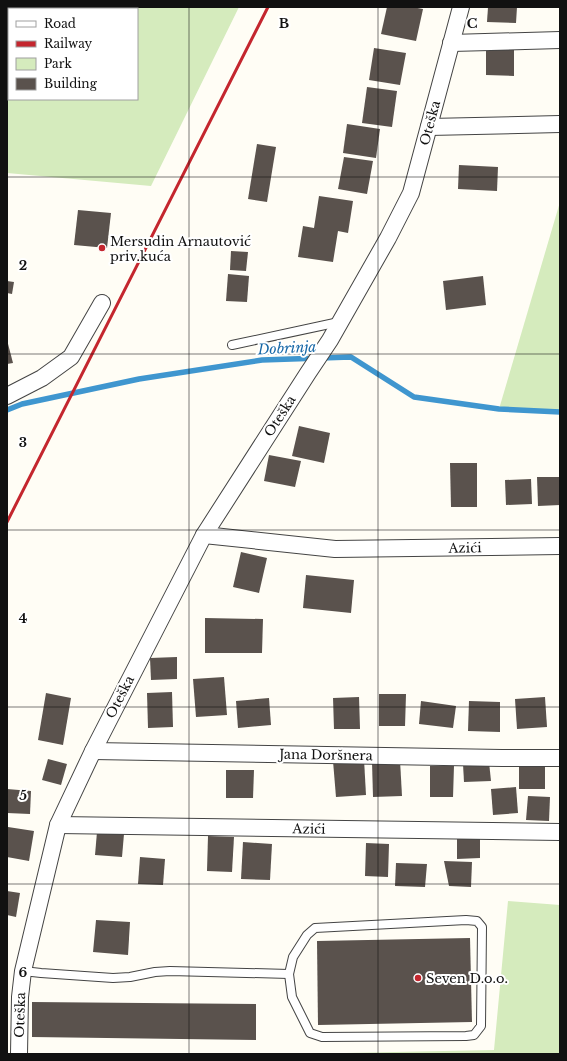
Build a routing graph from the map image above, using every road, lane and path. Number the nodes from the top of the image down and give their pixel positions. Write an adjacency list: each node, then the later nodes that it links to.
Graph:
1 (461, 7): 3 (street, Oteška)
2 (560, 40): 3 (street)
3 (451, 43): 5 (street, Oteška)
4 (560, 124): 5 (street)
5 (429, 127): 7 (street, Oteška)
6 (102, 302): 9 (street)
7 (340, 322): 8 (lane); 10 (street, Oteška)
8 (232, 345)
9 (7, 396)
10 (204, 535): 11 (street, Azići); 12 (street, Oteška)
11 (560, 546)
12 (93, 751): 13 (street, Jana Doršnera); 14 (street, Oteška)
13 (560, 758)
14 (58, 825): 15 (street, Azići); 16 (street, Oteška)
15 (560, 832)
16 (23, 971): 17 (lane); 18 (street, Oteška)
17 (289, 974): 17 (lane)
18 (19, 1054)

